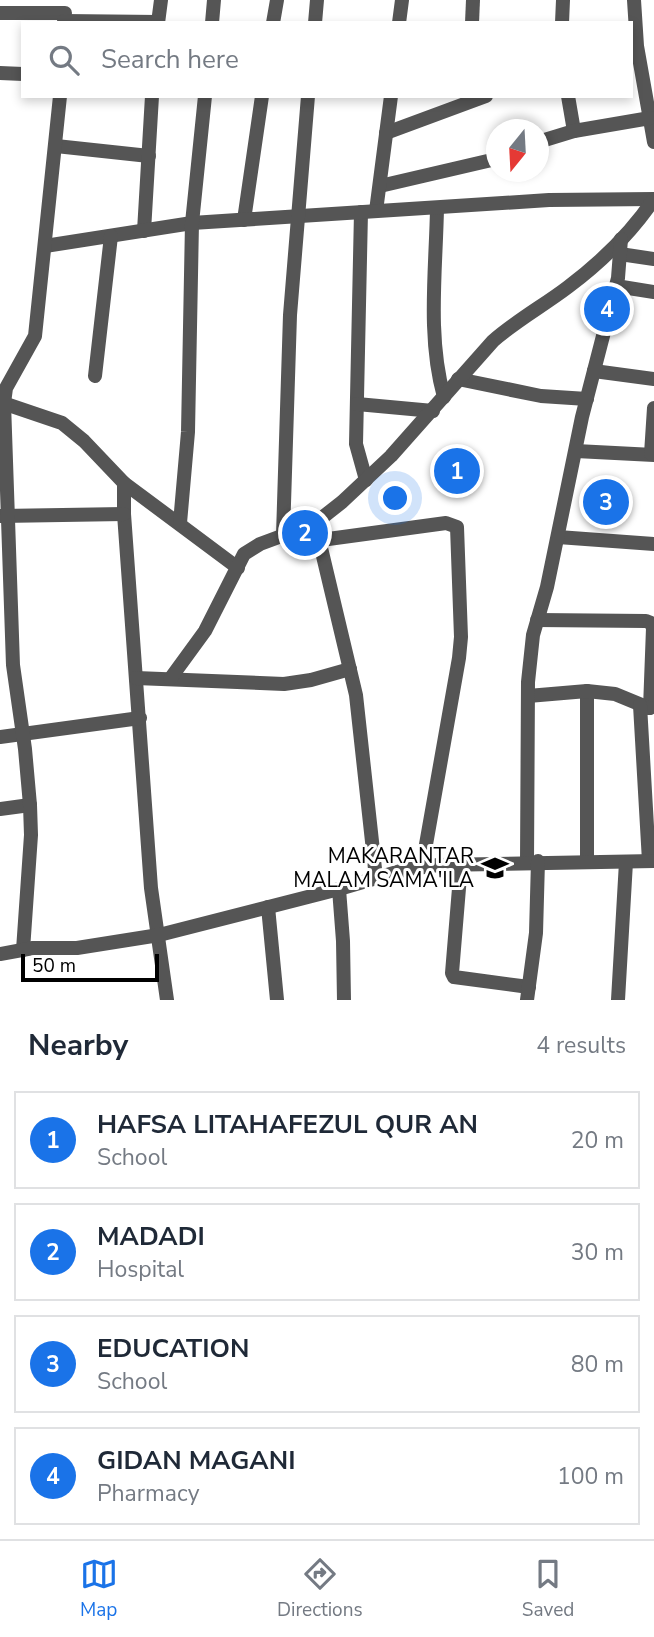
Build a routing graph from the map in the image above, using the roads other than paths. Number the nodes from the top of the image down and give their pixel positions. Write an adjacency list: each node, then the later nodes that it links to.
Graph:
1 (161, 0): 12 (street)
2 (214, 0): 13 (street)
3 (276, 0): 14 (street)
4 (317, 0): 15 (street)
5 (402, 0): 16 (street)
6 (473, 0): 17 (street)
7 (563, 0): 18 (street)
8 (634, 0): 29 (street)
9 (0, 13): 10 (street)
10 (65, 14): 11 (street)
11 (137, 21)
12 (158, 21)
13 (212, 21)
14 (273, 21)
15 (315, 21)
16 (399, 21)
17 (472, 21)
18 (562, 21)
19 (0, 73): 20 (street)
20 (21, 74)
21 (60, 98): 34 (street)
22 (152, 98): 35 (street)
23 (205, 98): 43 (street)
24 (262, 98): 42 (street)
25 (309, 98): 41 (street)
26 (391, 98): 31 (street)
27 (568, 98): 30 (street)
28 (466, 100): 31 (street)
29 (650, 118): 30 (street); 33 (street)
30 (574, 131): 32 (street)
31 (386, 132): 37 (street)
32 (549, 139)
33 (654, 142)
34 (56, 146): 35 (street); 46 (street)
35 (149, 156): 44 (street)
36 (486, 161): 37 (street)
37 (380, 186): 40 (street)
38 (654, 199): 39 (street); 47 (street)
39 (436, 208): 40 (street); 55 (street)
40 (369, 212): 41 (street); 58 (street)
41 (298, 216): 42 (street); 69 (street)
42 (244, 220): 43 (street)
43 (192, 223): 44 (street); 67 (street)
44 (144, 231): 45 (street)
45 (111, 236): 46 (street); 52 (street)
46 (45, 246): 57 (street)
47 (621, 246): 48 (street); 49 (street); 53 (street)
48 (654, 258)
49 (615, 286): 50 (street); 51 (street)
50 (654, 292)
51 (594, 371): 54 (street); 56 (street)
52 (95, 376)
53 (458, 379): 55 (street); 56 (street)
54 (654, 379)
55 (444, 397): 60 (street)
56 (587, 399): 61 (street)
57 (2, 402): 64 (street); 66 (street)
58 (357, 404): 60 (street); 63 (street)
59 (654, 408): 62 (street)
60 (433, 411): 63 (street)
61 (576, 451): 62 (street); 70 (street)
62 (653, 454)
63 (366, 480): 68 (street)
64 (124, 483): 65 (street); 67 (street)
65 (124, 514): 66 (street); 76 (street)
66 (4, 516): 82 (street)
67 (180, 523): 73 (street)
68 (314, 524): 69 (street); 71 (street)
69 (283, 535): 73 (street)
70 (558, 537): 72 (street); 74 (street)
71 (321, 540): 75 (street); 91 (street)
72 (654, 544)
73 (237, 568): 77 (street)
74 (537, 620): 79 (street); 80 (street)
75 (350, 669): 77 (street); 92 (street)
76 (136, 678): 77 (street); 81 (street)
77 (170, 679)
78 (587, 691): 79 (street); 80 (street); 88 (street)
79 (528, 696): 86 (street)
80 (648, 707): 87 (street)
81 (140, 718): 82 (street); 95 (street)
82 (23, 735): 83 (street); 84 (street)
83 (0, 737)
84 (30, 805): 85 (street); 96 (street)
85 (0, 808)
86 (533, 861): 88 (street); 90 (street); 98 (street)
87 (652, 861): 89 (street)
88 (587, 862): 89 (street)
89 (626, 862): 102 (street)
90 (461, 864): 91 (street); 98 (street)
91 (422, 867): 92 (street)
92 (376, 878): 93 (street)
93 (339, 889): 94 (street); 101 (street)
94 (268, 907): 95 (street); 100 (street)
95 (159, 935): 96 (street); 99 (street)
96 (23, 950): 97 (street)
97 (0, 954)
98 (528, 994)
99 (167, 1000)
100 (277, 1000)
101 (344, 1000)
102 (618, 1000)

